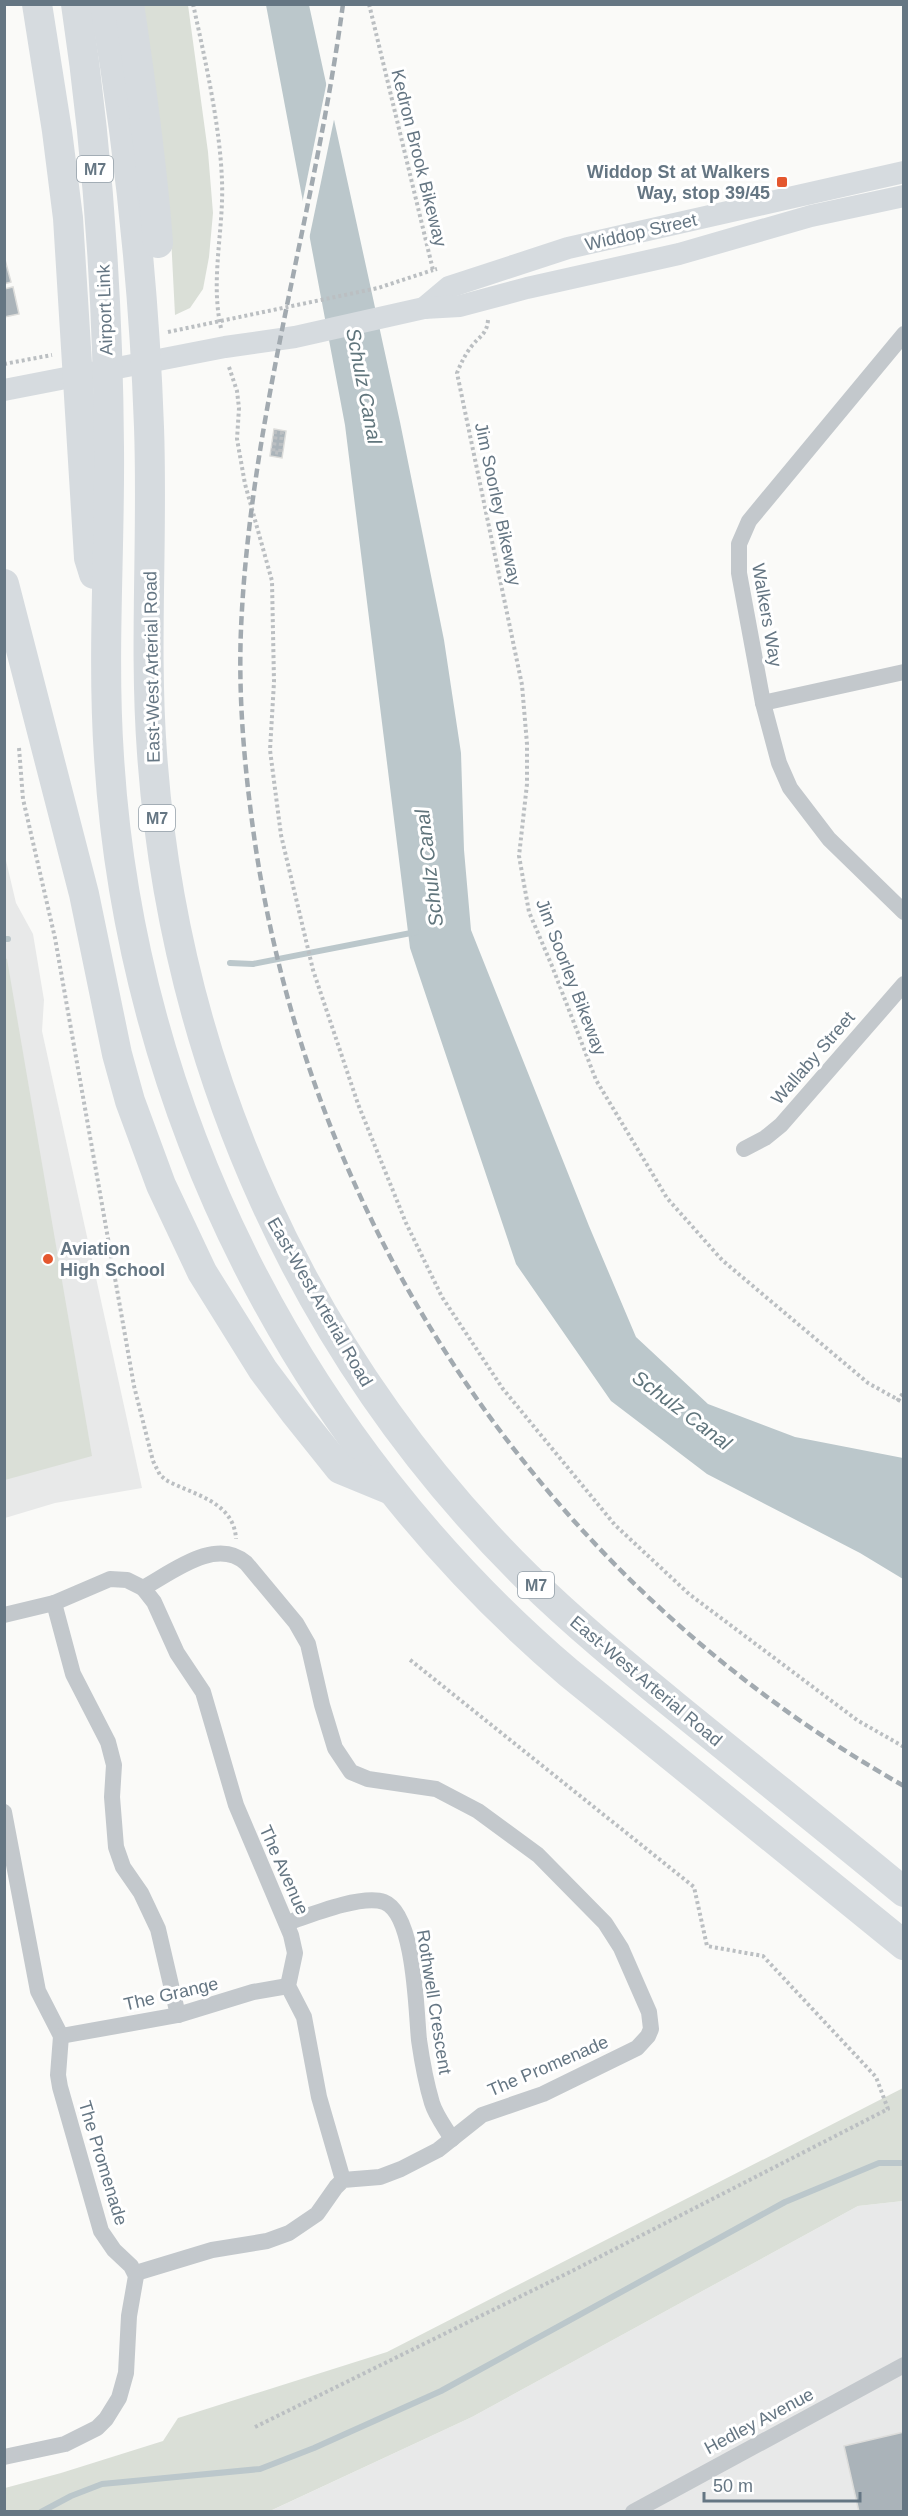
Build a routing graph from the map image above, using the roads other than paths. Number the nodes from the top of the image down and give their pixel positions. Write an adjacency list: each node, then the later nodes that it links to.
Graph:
1 (37, 4): 12 (highway)
2 (76, 4): 12 (highway, Airport Link / M7)
3 (105, 4): 8 (highway, Airport Link / M7)
4 (129, 4): 8 (highway)
5 (903, 172): 7 (street, Widdop Street)
6 (903, 196): 7 (street, Widdop Street)
7 (424, 308): 10 (street, Widdop Street)
8 (154, 326): 23 (highway, East-West Arterial Road / M7)
9 (903, 334): 14 (street, Walkers Way)
10 (4, 390)
11 (4, 584): 18 (highway)
12 (108, 617): 18 (highway, M7)
13 (903, 672): 14 (street)
14 (763, 703): 15 (street, Walkers Way)
15 (903, 912)
16 (903, 984): 17 (street, Wallaby Street)
17 (744, 1149)
18 (394, 1491): 25 (highway, M7)
19 (143, 1588): 20 (street); 24 (street, The Avenue); 29 (street, The Promenade)
20 (54, 1603): 21 (street); 27 (street)
21 (4, 1615)
22 (4, 1812): 28 (street)
23 (903, 1892)
24 (287, 1923): 26 (street, The Avenue); 29 (street, Rothwell Crescent)
25 (903, 1945)
26 (288, 1986): 27 (street, The Grange); 30 (street)
27 (178, 2015): 28 (street, The Grange)
28 (61, 2036): 31 (street, The Promenade)
29 (452, 2139): 30 (street, The Promenade)
30 (344, 2180): 31 (street)
31 (136, 2273): 33 (street)
32 (903, 2365): 34 (street, Hedley Avenue)
33 (4, 2457)
34 (633, 2511)

